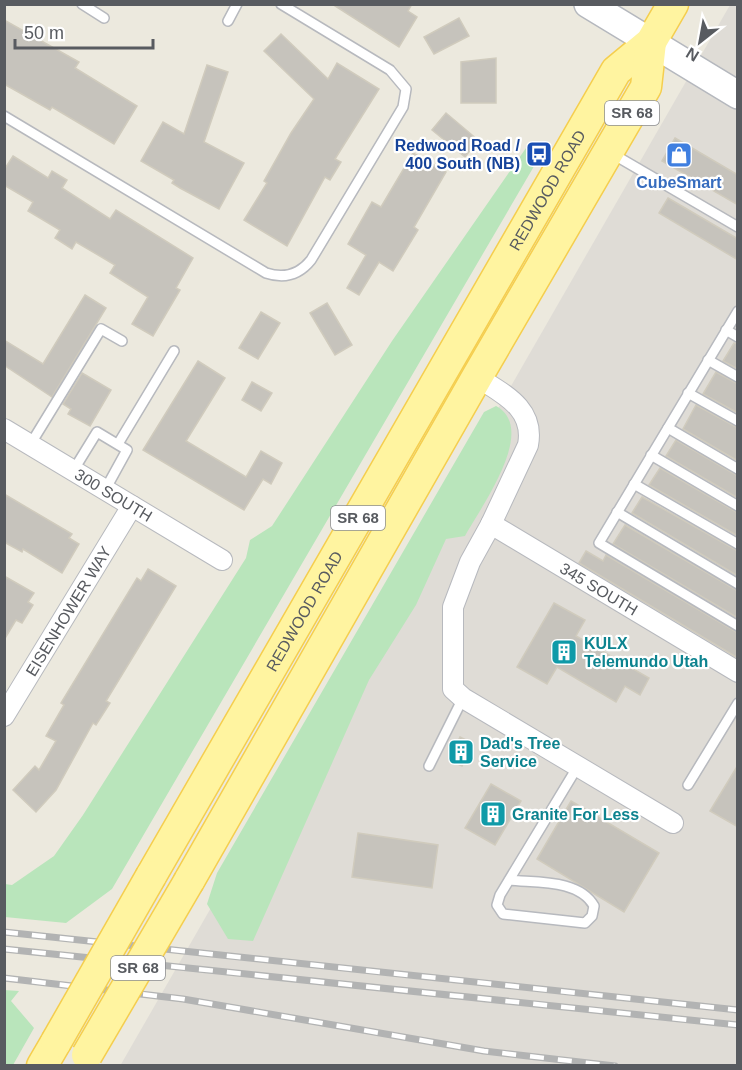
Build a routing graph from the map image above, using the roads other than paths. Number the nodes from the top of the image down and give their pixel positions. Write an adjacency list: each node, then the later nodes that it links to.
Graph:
1 (82, 4): 6 (lane)
2 (237, 4): 7 (lane)
3 (281, 4): 10 (lane)
4 (588, 4): 8 (street)
5 (673, 4): 8 (main road, REDWOOD ROAD / SR 68)
6 (104, 18)
7 (228, 21)
8 (651, 42): 9 (street); 11 (main road, REDWOOD ROAD / SR 68); 49 (main road, REDWOOD ROAD / SR 68, bridge)
9 (738, 94)
10 (4, 116)
11 (609, 152): 12 (lane); 19 (main road, REDWOOD ROAD / SR 68)
12 (738, 227)
13 (738, 311): 14 (lane)
14 (726, 330): 15 (lane); 18 (lane)
15 (738, 337)
16 (122, 341): 26 (lane)
17 (174, 351): 25 (lane)
18 (708, 360): 20 (lane); 21 (lane)
19 (477, 376): 35 (street); 50 (main road, REDWOOD ROAD / SR 68, bridge)
20 (738, 377)
21 (688, 393): 22 (lane); 23 (lane)
22 (738, 421)
23 (668, 428): 27 (lane); 28 (lane)
24 (4, 429): 26 (street, 300 SOUTH)
25 (118, 444): 29 (lane); 31 (lane)
26 (30, 445): 29 (street, 300 SOUTH)
27 (651, 455): 30 (lane); 33 (lane)
28 (738, 469)
29 (73, 471): 31 (street, 300 SOUTH)
30 (634, 484): 34 (lane); 36 (lane)
31 (105, 490): 32 (street, 300 SOUTH)
32 (132, 506): 37 (street, 300 SOUTH); 43 (street, EISENHOWER WAY)
33 (738, 506)
34 (617, 512): 38 (lane); 39 (lane)
35 (491, 524): 40 (street, 345 SOUTH); 41 (street)
36 (738, 544)
37 (222, 560)
38 (738, 584)
39 (738, 626)
40 (738, 672)
41 (463, 698): 44 (lane); 45 (street)
42 (738, 703): 46 (lane)
43 (4, 716)
44 (429, 766)
45 (578, 766): 47 (street); 48 (lane)
46 (688, 784)
47 (673, 823)
48 (509, 880): 48 (lane)
49 (49, 1054)
50 (84, 1060)

